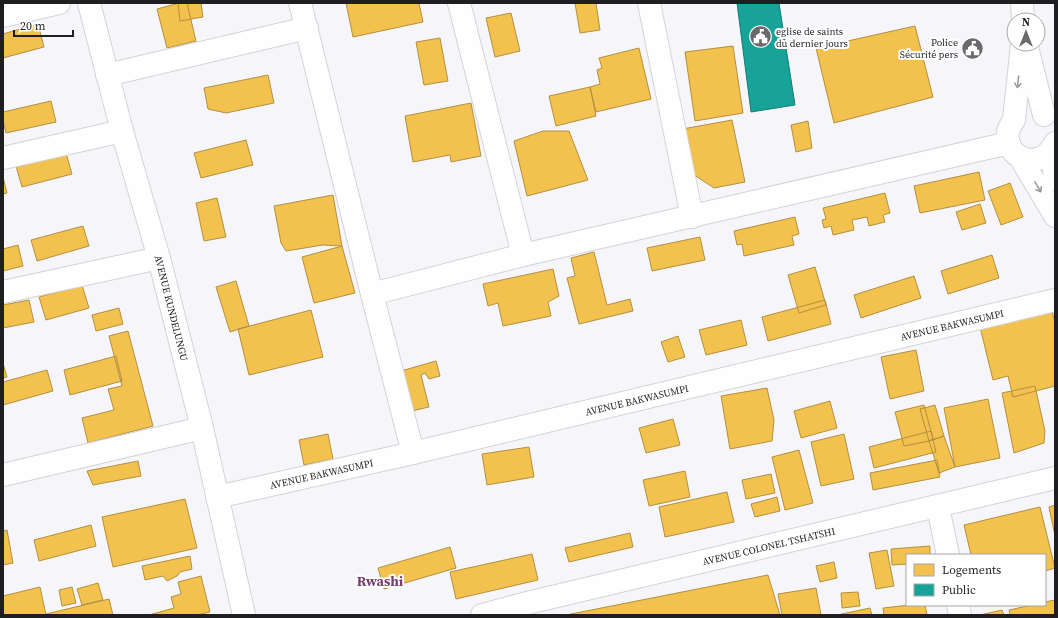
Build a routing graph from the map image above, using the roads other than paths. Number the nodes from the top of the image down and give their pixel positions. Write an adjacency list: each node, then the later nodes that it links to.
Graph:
1 (59, 3): 6 (street)
2 (89, 3): 10 (street, AVENUE KUNDELUNGU)
3 (300, 3): 7 (street)
4 (459, 3): 19 (street)
5 (649, 3): 17 (street)
6 (3, 16)
7 (307, 28): 10 (street); 22 (street)
8 (1021, 52): 11 (street, one-way to 11)
9 (1029, 52): 13 (street)
10 (107, 75): 12 (street, AVENUE KUNDELUNGU)
11 (1014, 120): 13 (street); 14 (street)
12 (122, 131): 15 (street); 20 (street, AVENUE KUNDELUNGU)
13 (1052, 135): 14 (street); 16 (street)
14 (1015, 150): 17 (street); 18 (street, one-way to 18)
15 (3, 158)
16 (1055, 180)
17 (692, 216): 19 (street)
18 (1055, 216)
19 (523, 255): 22 (street)
20 (159, 258): 21 (street); 24 (street, AVENUE KUNDELUNGU)
21 (3, 292)
22 (372, 294): 25 (street)
23 (1055, 300): 25 (street, AVENUE BAKWASUMPI)
24 (202, 428): 26 (street); 28 (street, AVENUE KUNDELUNGU)
25 (413, 453): 28 (street, AVENUE BAKWASUMPI)
26 (3, 474)
27 (1055, 478): 29 (street, AVENUE COLONEL TSHATSHI)
28 (217, 498): 32 (street, AVENUE KUNDELUNGU)
29 (938, 507): 30 (street); 31 (street, AVENUE COLONEL TSHATSHI)
30 (948, 554)
31 (523, 610): 33 (street, AVENUE COLONEL TSHATSHI)
32 (237, 613)
33 (482, 615)

